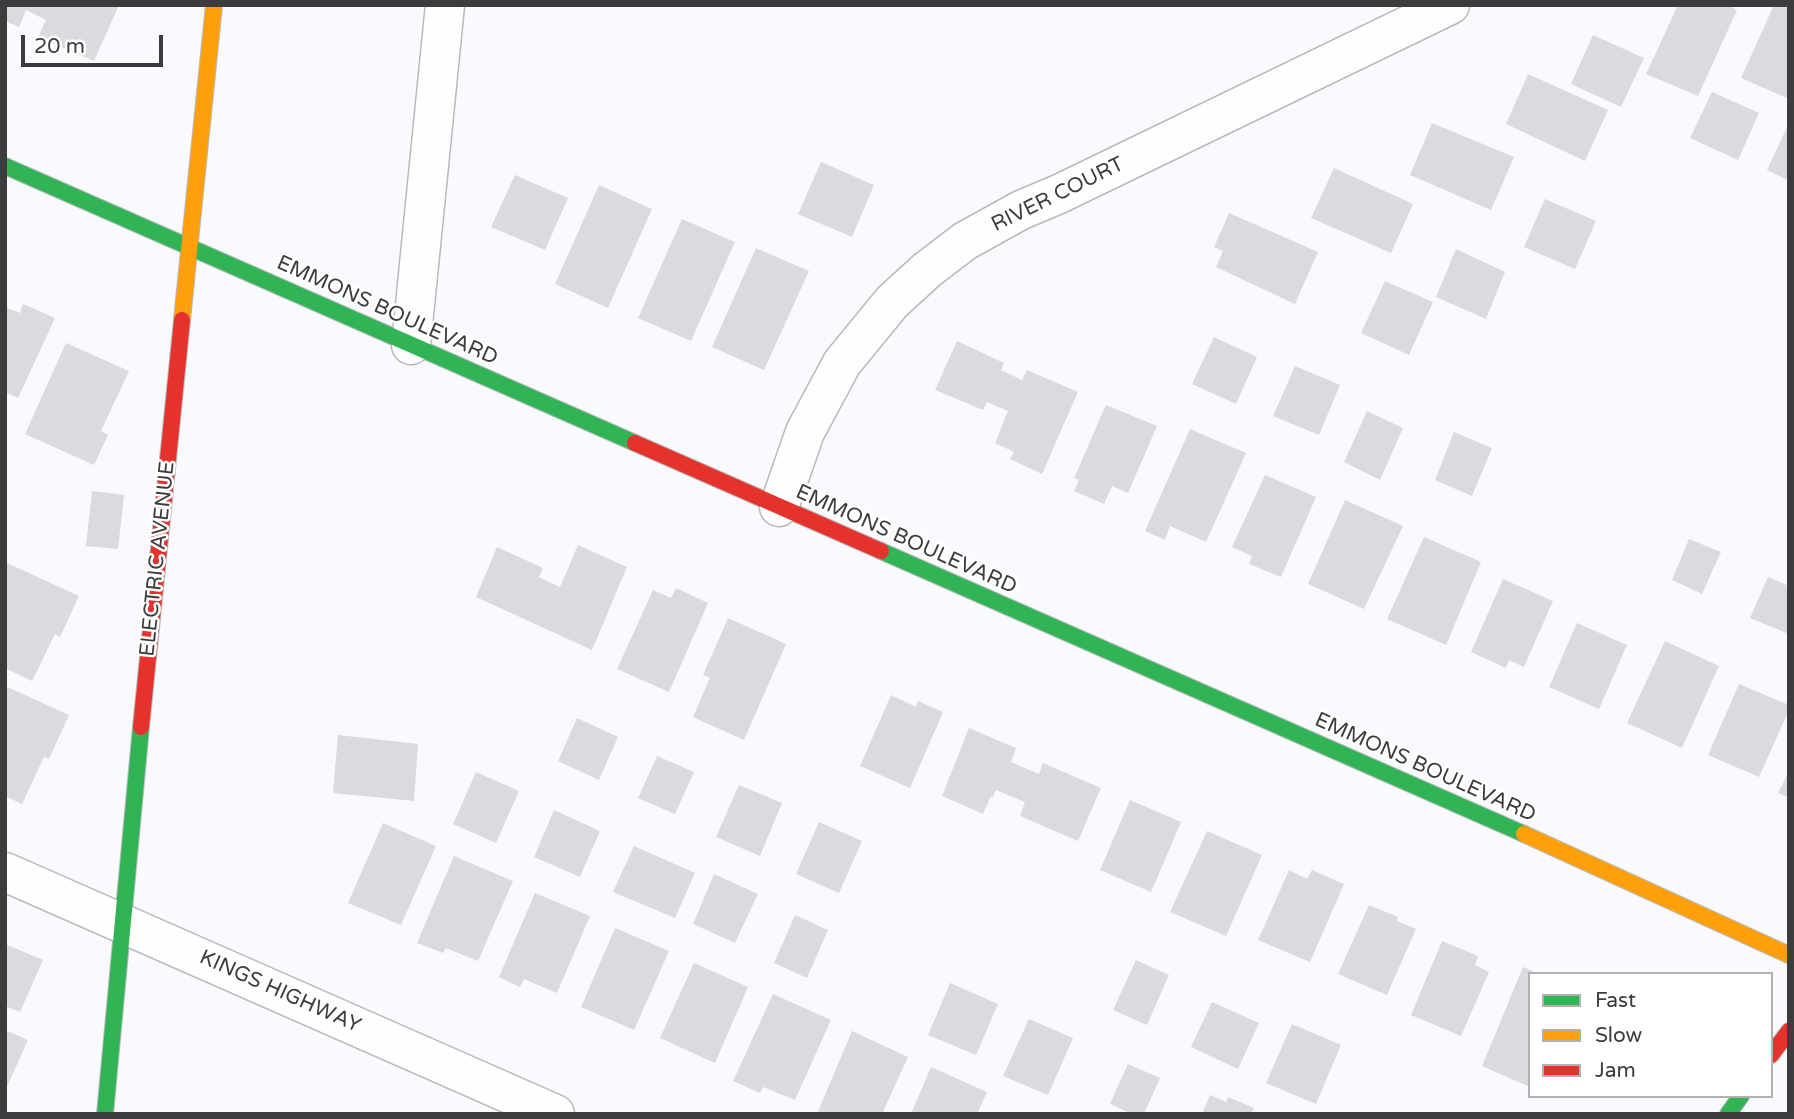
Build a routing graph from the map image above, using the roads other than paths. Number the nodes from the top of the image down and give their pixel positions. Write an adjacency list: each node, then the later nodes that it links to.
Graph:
1 (214, 5): 5 (street, ELECTRIC AVENUE)
2 (445, 5): 6 (street)
3 (1450, 5): 7 (street, RIVER COURT)
4 (5, 166): 5 (street, EMMONS BOULEVARD)
5 (190, 247): 6 (street, EMMONS BOULEVARD); 9 (street, ELECTRIC AVENUE)
6 (411, 345): 7 (street, EMMONS BOULEVARD)
7 (779, 507): 10 (street, EMMONS BOULEVARD)
8 (5, 872): 9 (street, KINGS HIGHWAY)
9 (121, 922): 14 (street, ELECTRIC AVENUE); 15 (street, KINGS HIGHWAY)
10 (1789, 955)
11 (1789, 1031): 12 (street)
12 (1773, 1052)
13 (1740, 1098): 16 (street)
14 (105, 1114)
15 (555, 1114)
16 (1728, 1114)

